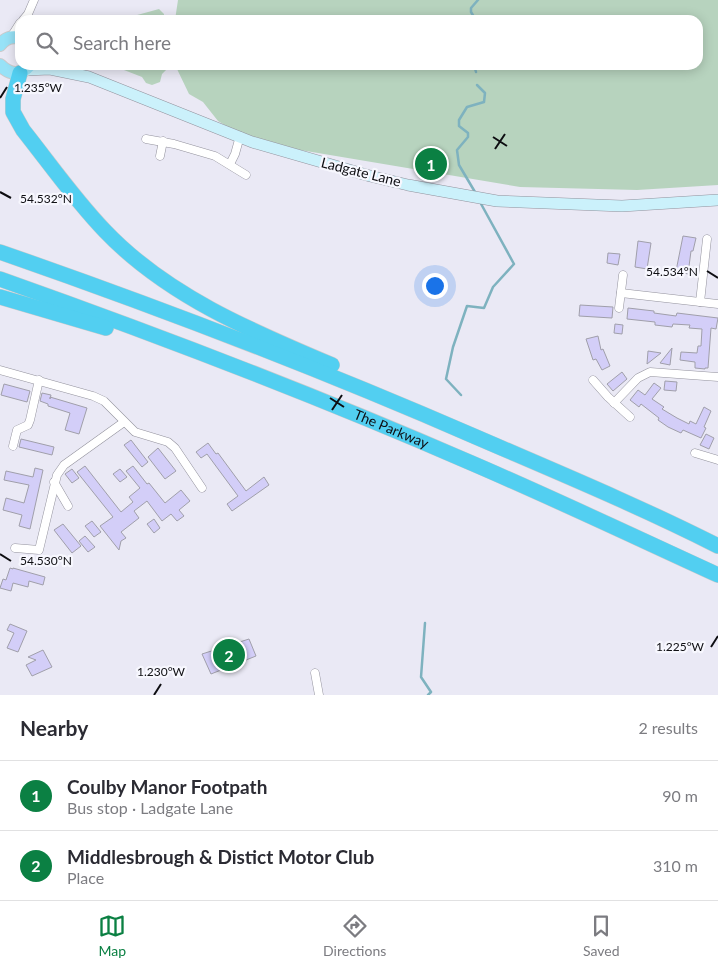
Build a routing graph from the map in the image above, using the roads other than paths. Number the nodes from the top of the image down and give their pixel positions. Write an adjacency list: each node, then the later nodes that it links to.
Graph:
1 (34, 0): 2 (street)
2 (27, 15)
3 (15, 31): 4 (street)
4 (6, 40)
5 (0, 65): 6 (main road)
6 (22, 70)
7 (26, 70): 33 (highway)
8 (54, 70): 10 (main road, Ladgate Lane)
9 (71, 70): 10 (main road, Ladgate Lane)
10 (78, 74): 11 (main road, Ladgate Lane)
11 (240, 136): 15 (street); 17 (main road, Ladgate Lane)
12 (146, 139): 13 (street)
13 (162, 142): 14 (street); 15 (street)
14 (160, 156)
15 (230, 164): 16 (street)
16 (246, 175)
17 (718, 200)
18 (707, 240): 24 (street)
19 (0, 252): 33 (highway, The Parkway)
20 (623, 276): 22 (street)
21 (0, 279): 27 (highway, The Parkway)
22 (621, 293): 24 (street); 26 (street)
23 (0, 297): 27 (highway)
24 (700, 302): 25 (street)
25 (718, 304)
26 (619, 308)
27 (237, 367): 44 (highway, The Parkway)
28 (0, 370): 30 (street)
29 (718, 377): 32 (street)
30 (39, 380): 35 (street); 36 (street)
31 (593, 380): 32 (street)
32 (614, 403): 34 (street)
33 (428, 415): 42 (highway, The Parkway)
34 (630, 417)
35 (124, 422): 39 (street); 40 (street)
36 (13, 446)
37 (695, 453): 38 (street)
38 (718, 459)
39 (54, 482): 41 (street); 43 (street)
40 (202, 488)
41 (68, 506)
42 (718, 546)
43 (15, 548)
44 (718, 574)
45 (315, 673): 46 (street)
46 (320, 695)

